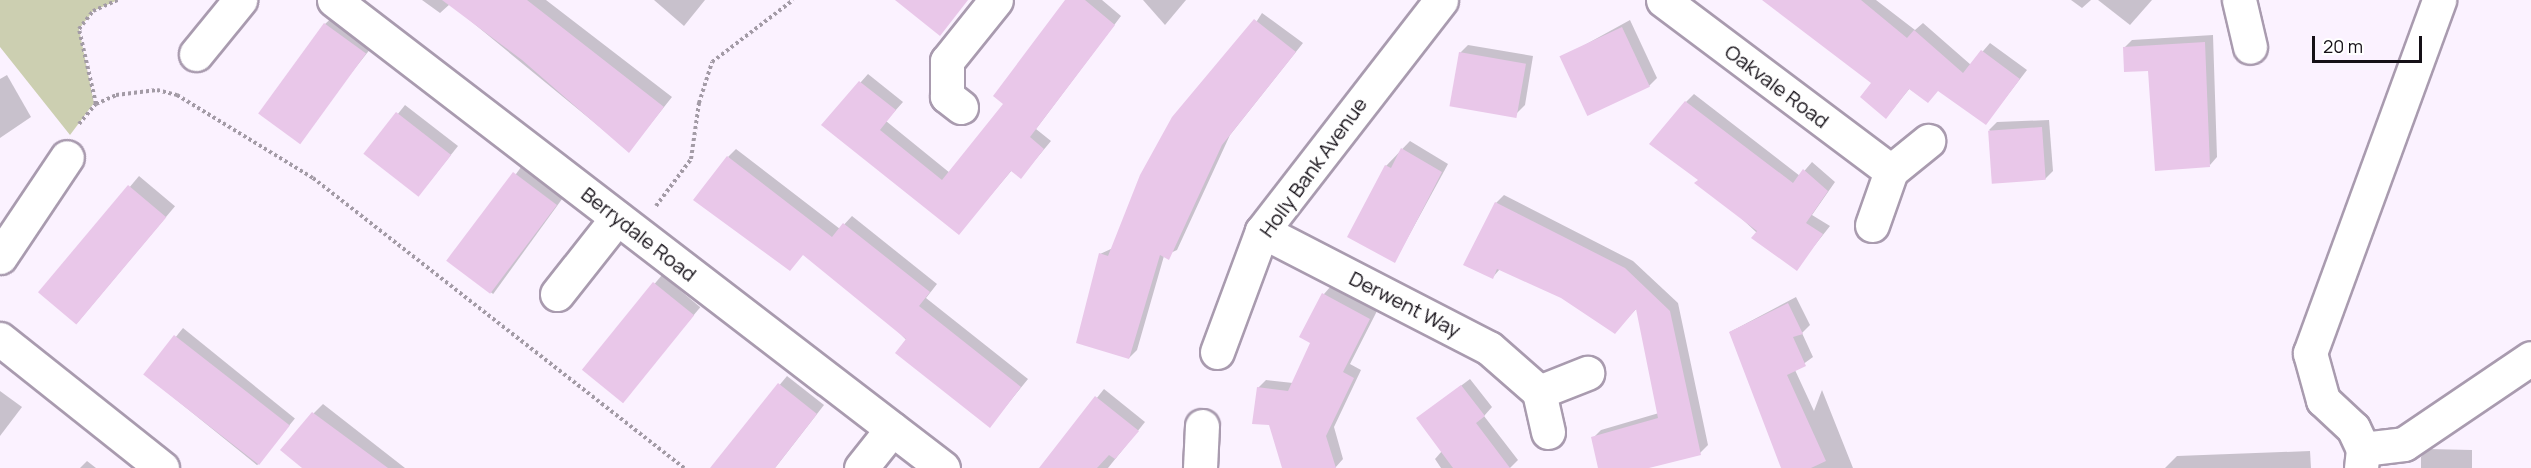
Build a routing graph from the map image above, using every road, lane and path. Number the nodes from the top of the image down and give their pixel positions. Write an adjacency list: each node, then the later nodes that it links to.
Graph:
1 (118, 0): 12 (path)
2 (240, 0): 11 (street)
3 (334, 0): 17 (street, Berrydale Road)
4 (793, 0): 17 (path)
5 (996, 0): 13 (street)
6 (1441, 0): 19 (street, Holly Bank Avenue)
7 (1663, 0): 16 (street, Oakvale Road)
8 (2239, 0): 10 (street)
9 (2439, 0): 30 (street)
10 (2250, 47)
11 (196, 54)
12 (96, 104): 15 (path); 32 (path)
13 (960, 107)
14 (1928, 141): 16 (street)
15 (67, 157): 20 (street)
16 (1891, 171): 18 (street)
17 (627, 225): 21 (street); 28 (street, Berrydale Road)
18 (1872, 225)
19 (1262, 231): 23 (street, Holly Bank Avenue); 26 (street, Derwent Way)
20 (0, 257)
21 (557, 294)
22 (0, 339): 31 (street)
23 (1217, 352)
24 (2531, 358): 30 (street)
25 (1587, 373): 26 (street)
26 (1539, 392): 29 (street)
27 (1202, 426): 35 (street)
28 (892, 429): 33 (street); 34 (street, Berrydale Road)
29 (1548, 432)
30 (2362, 458)
31 (162, 468)
32 (684, 468)
33 (861, 468)
34 (943, 468)
35 (1200, 468)

